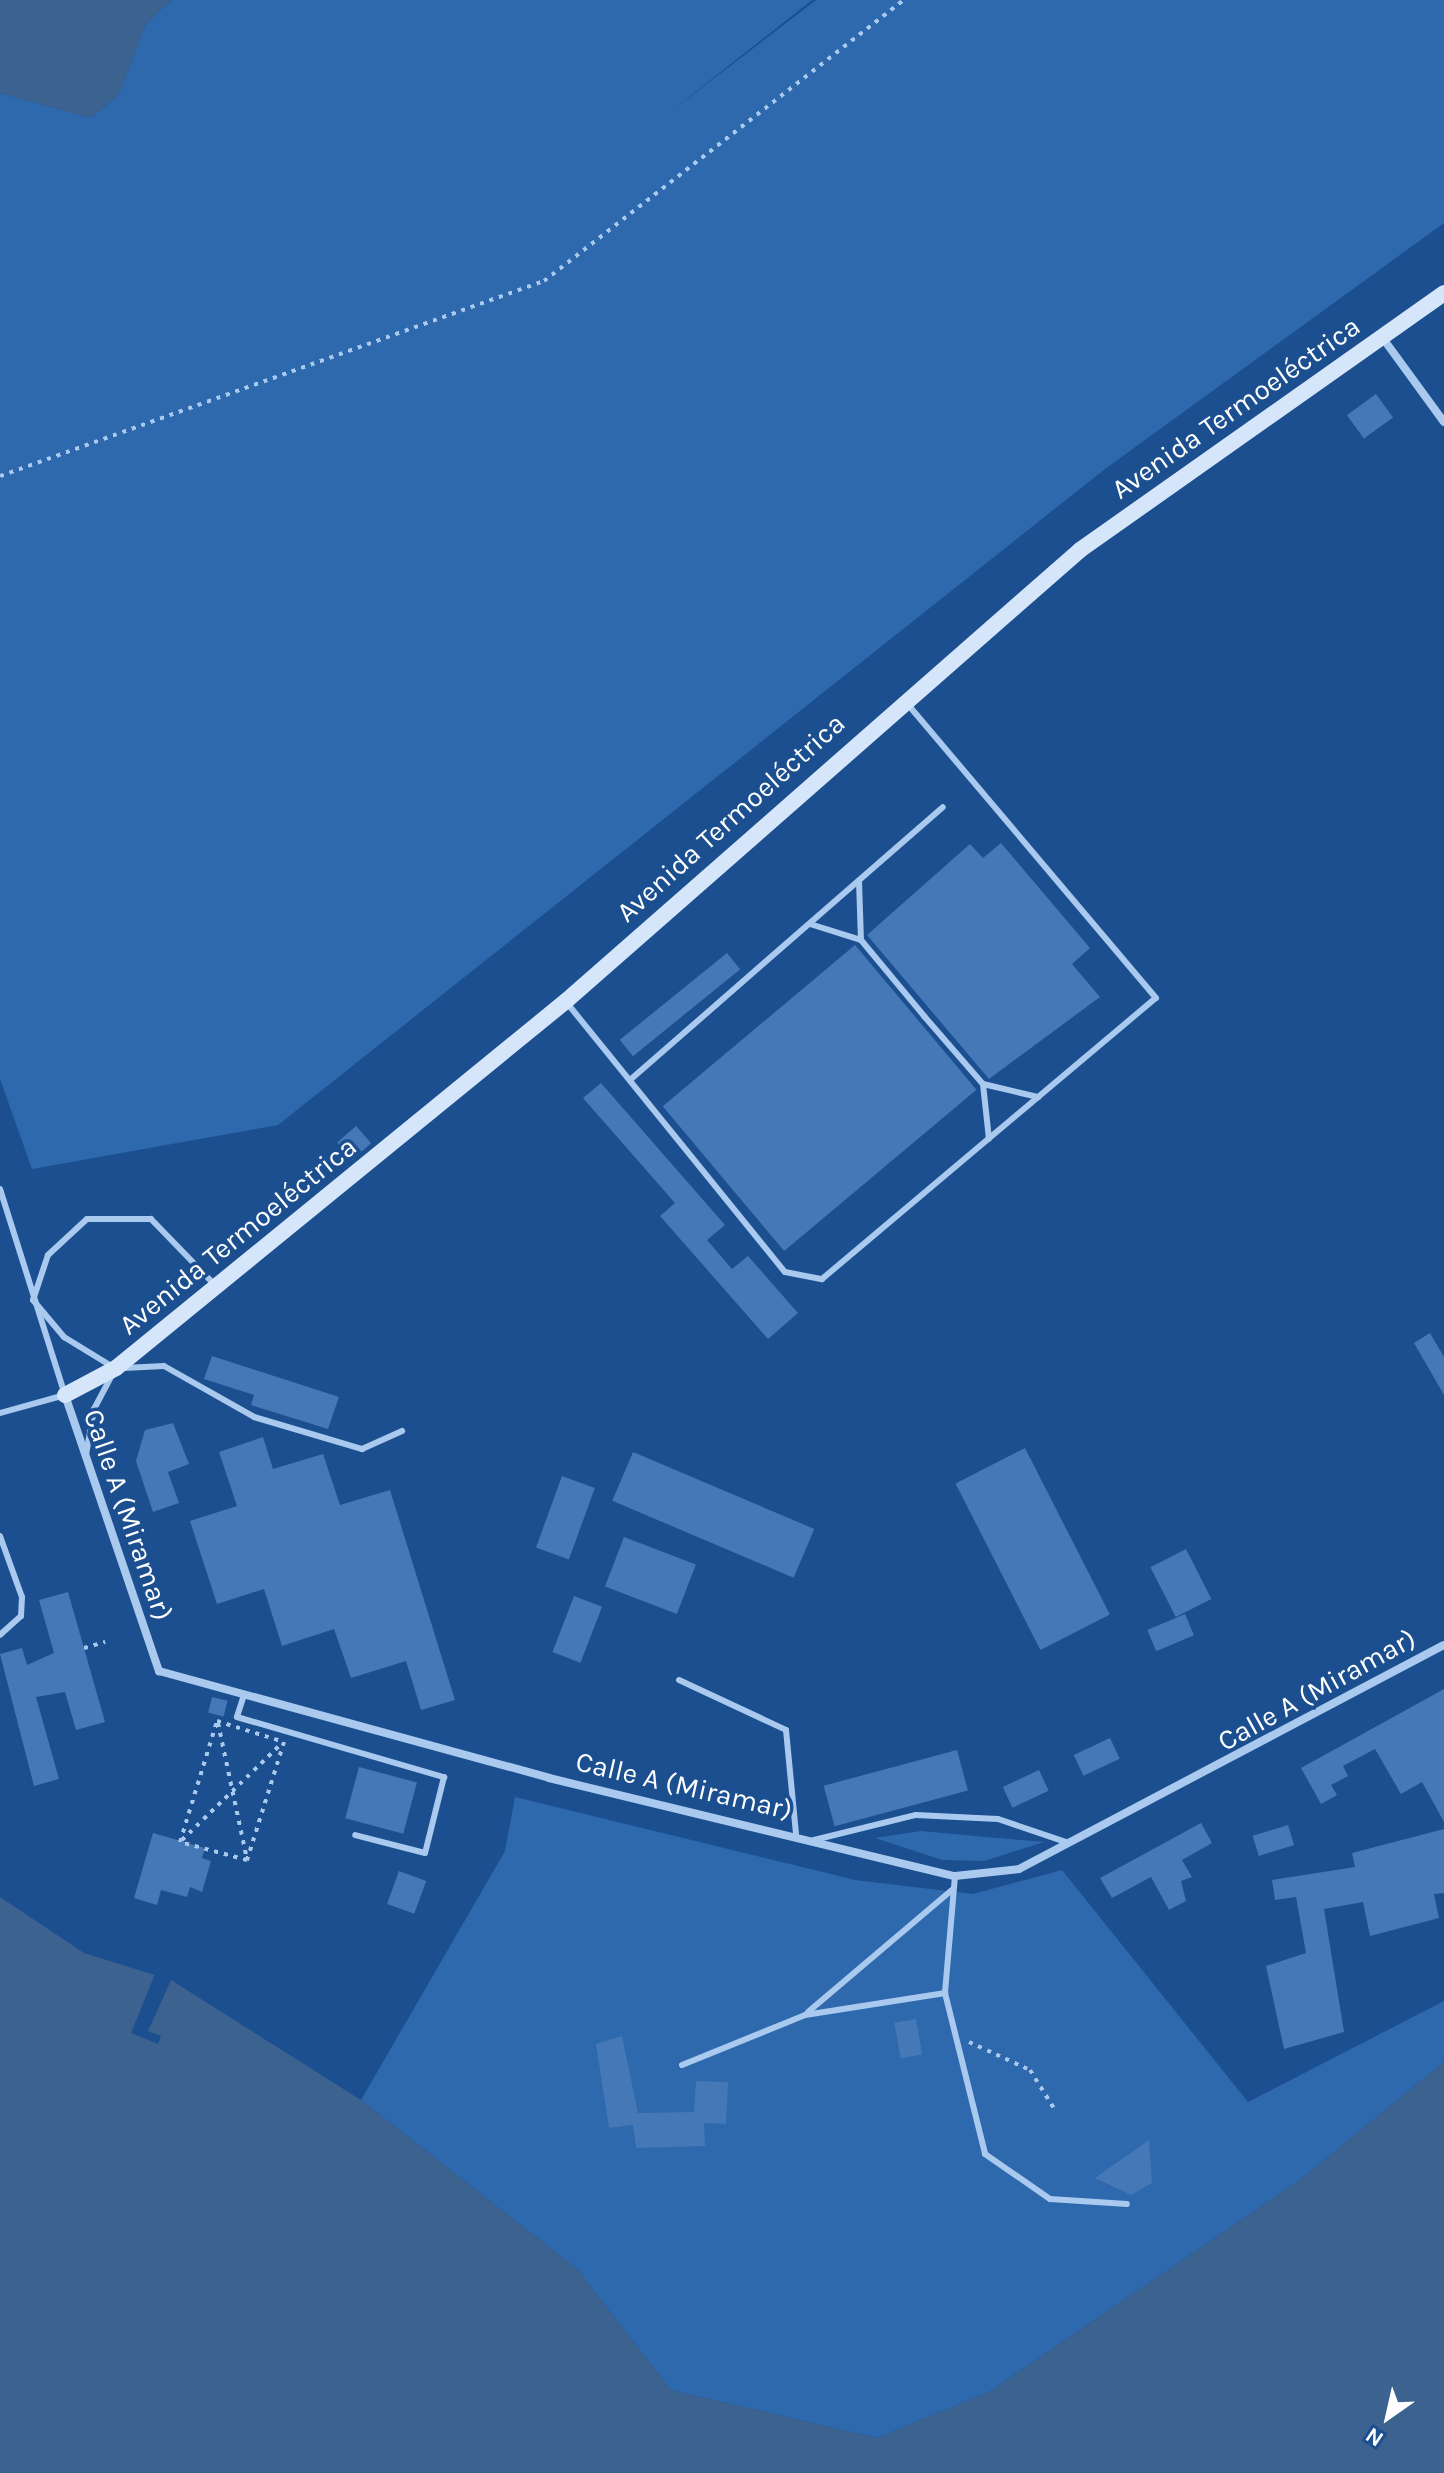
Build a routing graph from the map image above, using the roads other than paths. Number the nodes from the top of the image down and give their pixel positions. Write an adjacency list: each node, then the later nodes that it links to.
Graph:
1 (1444, 293): 2 (main road, Avenida Termoeléctrica)
2 (1381, 336): 3 (street); 4 (main road, Avenida Termoeléctrica)
3 (1444, 422)
4 (903, 699): 9 (main road, Avenida Termoeléctrica); 12 (lane)
5 (943, 807): 6 (lane)
6 (859, 881): 7 (lane); 8 (lane)
7 (810, 924): 8 (lane); 10 (lane)
8 (861, 940): 11 (lane)
9 (566, 1001): 10 (lane); 15 (main road, Avenida Termoeléctrica)
10 (630, 1080): 13 (lane)
11 (983, 1084): 12 (lane); 13 (lane)
12 (1038, 1097): 13 (lane)
13 (989, 1139)
14 (0, 1189): 16 (lane)
15 (217, 1287): 16 (lane); 17 (main road, Avenida Termoeléctrica)
16 (33, 1300): 17 (lane); 18 (lane)
17 (116, 1368): 18 (main road, Avenida Termoeléctrica); 20 (lane); 21 (lane)
18 (65, 1395): 19 (lane); 21 (street, Calle A (Miramar))
19 (0, 1413)
20 (402, 1431)
21 (85, 1461): 26 (street, Calle A (Miramar))
22 (0, 1536): 23 (lane)
23 (0, 1635)
24 (1444, 1645): 30 (street, Calle A (Miramar))
25 (679, 1680): 27 (lane)
26 (244, 1695): 27 (street, Calle A (Miramar)); 28 (lane)
27 (796, 1834): 29 (street, Calle A (Miramar))
28 (355, 1835)
29 (814, 1840): 30 (lane); 31 (street, Calle A (Miramar))
30 (1066, 1842): 31 (street, Calle A (Miramar))
31 (955, 1876): 32 (lane)
32 (953, 1890): 33 (lane); 34 (lane)
33 (945, 1993): 34 (lane); 36 (lane)
34 (805, 2015): 35 (lane)
35 (682, 2065)
36 (1127, 2204)

